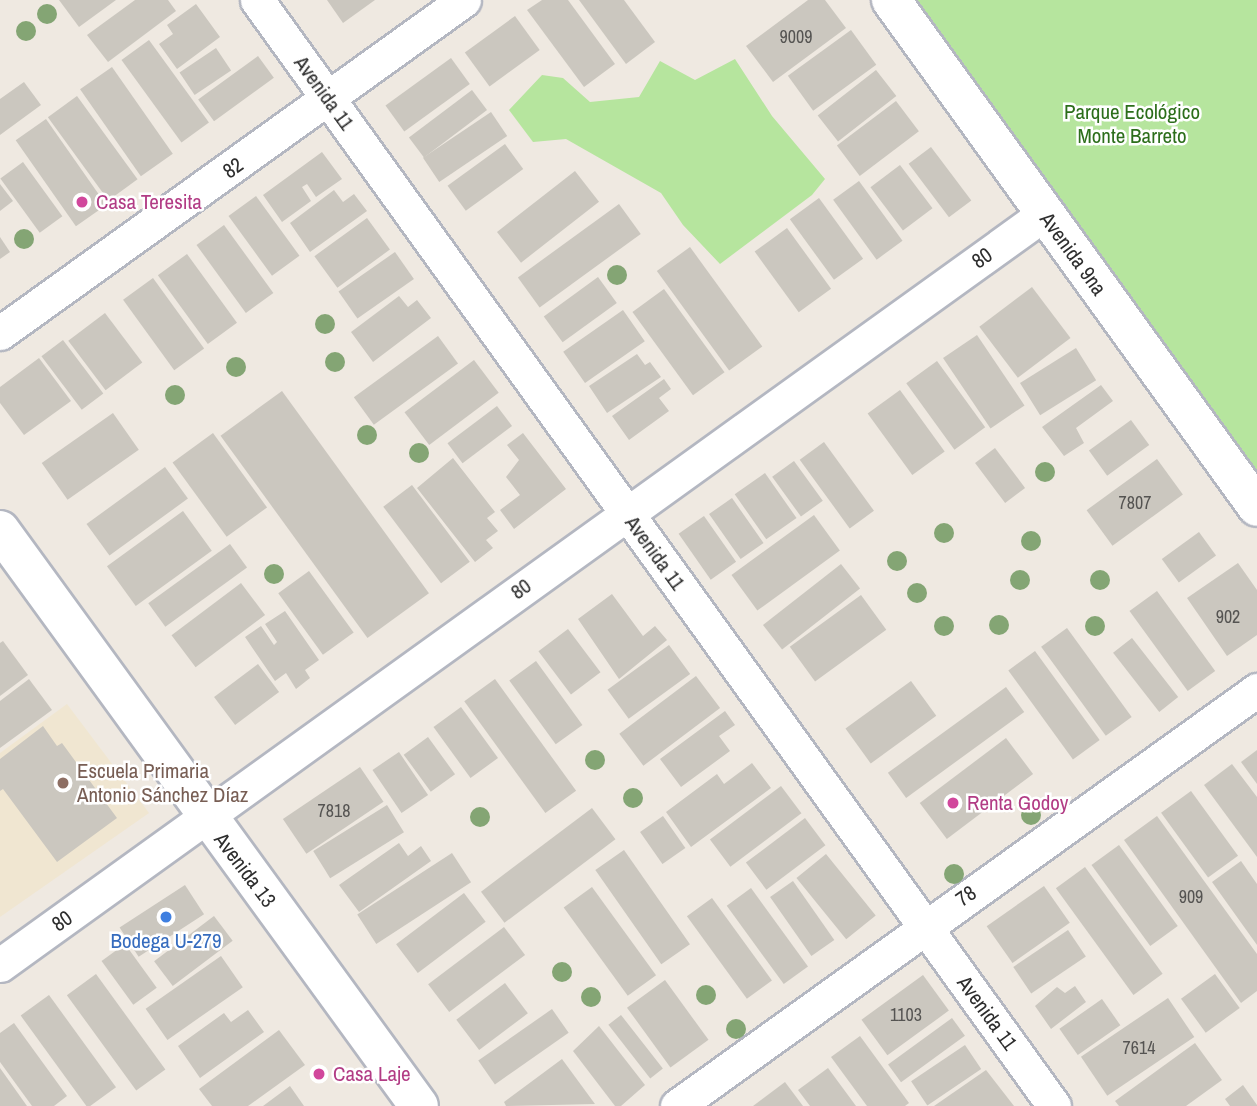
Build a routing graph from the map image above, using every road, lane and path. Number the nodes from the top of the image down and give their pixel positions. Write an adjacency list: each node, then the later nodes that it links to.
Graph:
1 (257, 0): 4 (street, Avenida 11)
2 (464, 0): 4 (street, 82)
3 (891, 0): 5 (street, Avenida 9na)
4 (329, 99): 6 (street, 82); 8 (street, Avenida 11)
5 (1044, 214): 7 (street, Avenida 9na); 8 (street, 80)
6 (0, 334)
7 (1257, 507)
8 (626, 513): 11 (street, 80); 12 (street, Avenida 11)
9 (0, 530): 11 (street, Avenida 13)
10 (1257, 690): 12 (street, 78)
11 (207, 819): 13 (street, 80); 14 (street, Avenida 13)
12 (924, 925): 15 (street, 78); 16 (street, Avenida 11)
13 (0, 965)
14 (419, 1106)
15 (677, 1106)
16 (1054, 1106)

